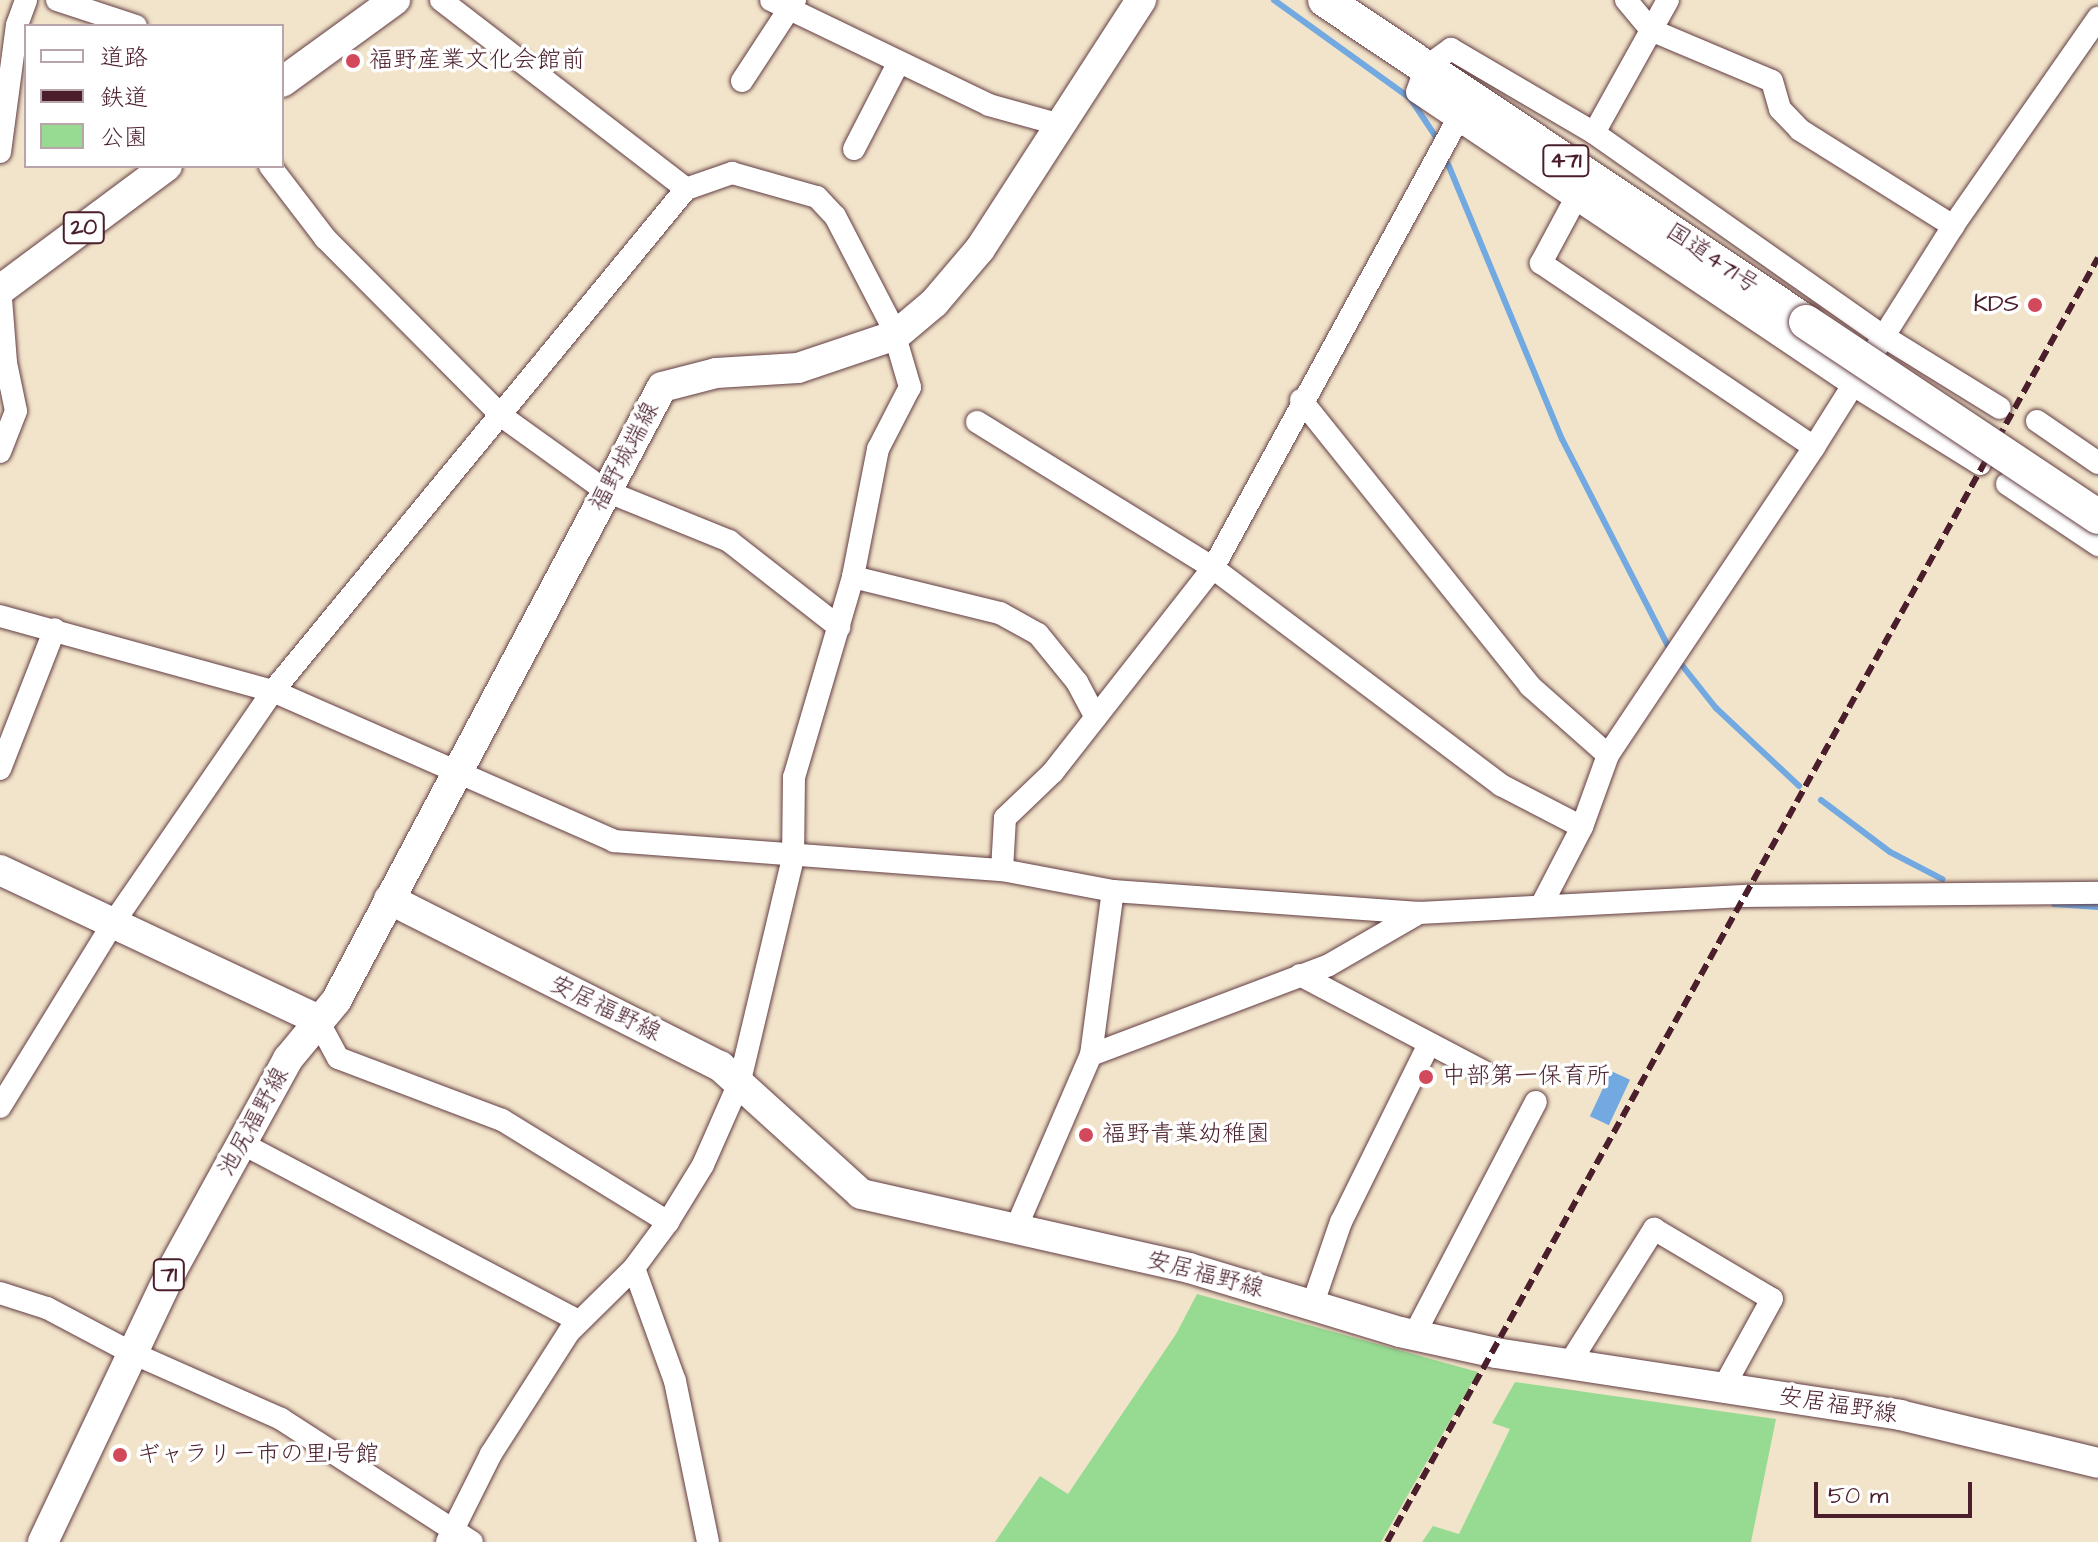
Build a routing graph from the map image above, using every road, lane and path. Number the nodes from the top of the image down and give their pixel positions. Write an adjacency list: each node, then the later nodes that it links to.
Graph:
1 (26, 0): 12 (street)
2 (57, 0): 11 (street)
3 (395, 0): 16 (main road)
4 (441, 0): 25 (street)
5 (1141, 0): 19 (main road, 福野城端線)
6 (1325, 0): 15 (highway, 国道471号 / 471)
7 (1626, 0): 13 (street)
8 (1668, 0): 13 (street)
9 (785, 3): 14 (street); 17 (street)
10 (2098, 18): 27 (street)
11 (130, 24)
12 (9, 25): 22 (street)
13 (1651, 30): 20 (street); 27 (street)
14 (899, 62): 19 (street); 21 (street)
15 (1426, 67): 18 (street); 20 (street); 43 (highway, 国道471号 / 471, bridge)
16 (284, 78)
17 (742, 81)
18 (1458, 119): 26 (street); 32 (street)
19 (1061, 125): 29 (main road, 福野城端線)
20 (1594, 133): 30 (street)
21 (854, 149)
22 (0, 152)
23 (164, 168): 28 (main road, 20)
24 (272, 168): 34 (street)
25 (686, 189): 29 (street); 34 (street)
26 (1576, 198): 31 (street); 37 (street)
27 (1953, 226): 30 (street)
28 (0, 288): 38 (street)
29 (896, 335): 42 (main road, 福野城端線); 46 (street)
30 (1883, 336): 31 (street); 33 (street)
31 (1853, 385): 37 (street); 40 (street)
32 (1301, 400): 45 (street); 52 (street)
33 (2000, 408)
34 (503, 417): 42 (street); 50 (street)
35 (2037, 421): 39 (street)
36 (977, 422): 45 (street)
37 (1814, 447): 52 (street)
38 (0, 452)
39 (2098, 463)
40 (1980, 464)
41 (2007, 484): 44 (street)
42 (606, 491): 48 (street); 54 (main road, 福野城端線)
43 (2098, 517)
44 (2098, 545)
45 (1213, 568): 51 (street); 55 (street)
46 (853, 577): 48 (street); 51 (street)
47 (0, 616): 49 (street)
48 (839, 627): 56 (street)
49 (55, 629): 50 (street); 53 (street)
50 (273, 691): 54 (street); 64 (street)
51 (1096, 717): 58 (street)
52 (1608, 755): 55 (street)
53 (0, 769)
54 (460, 774): 56 (street); 61 (main road, 福野城端線)
55 (1582, 827): 62 (street)
56 (793, 858): 58 (street); 70 (street)
57 (0, 870): 64 (main road)
58 (1002, 870): 59 (street)
59 (1113, 891): 63 (street); 68 (street)
60 (2098, 893): 62 (street)
61 (389, 899): 66 (main road, 福野城端線); 70 (main road, 安居福野線)
62 (1541, 906): 63 (street)
63 (1419, 913): 65 (street)
64 (114, 922): 66 (main road); 72 (street)
65 (1300, 975): 67 (street); 68 (street)
66 (317, 1019): 73 (main road, 池尻福野線 / 71); 74 (street)
67 (1429, 1044): 69 (street); 78 (street)
68 (1091, 1055): 75 (street)
69 (1482, 1071)
70 (740, 1081): 74 (street); 75 (main road, 安居福野線)
71 (1536, 1102): 80 (street)
72 (0, 1107)
73 (243, 1144): 79 (street); 81 (main road, 池尻福野線 / 71)
74 (668, 1222): 76 (street)
75 (1016, 1228): 78 (main road, 安居福野線)
76 (634, 1268): 79 (street); 88 (street)
77 (0, 1293): 81 (street)
78 (1312, 1306): 80 (main road, 安居福野線)
79 (579, 1321): 85 (street)
80 (1414, 1335): 82 (main road, 安居福野線)
81 (130, 1352): 85 (street); 86 (main road, 池尻福野線 / 71)
82 (1569, 1364): 83 (main road, 安居福野線); 83 (street)
83 (1723, 1388): 84 (main road, 安居福野線)
84 (2098, 1463)
85 (450, 1535): 87 (street)
86 (43, 1542)
87 (472, 1542)
88 (708, 1542)

